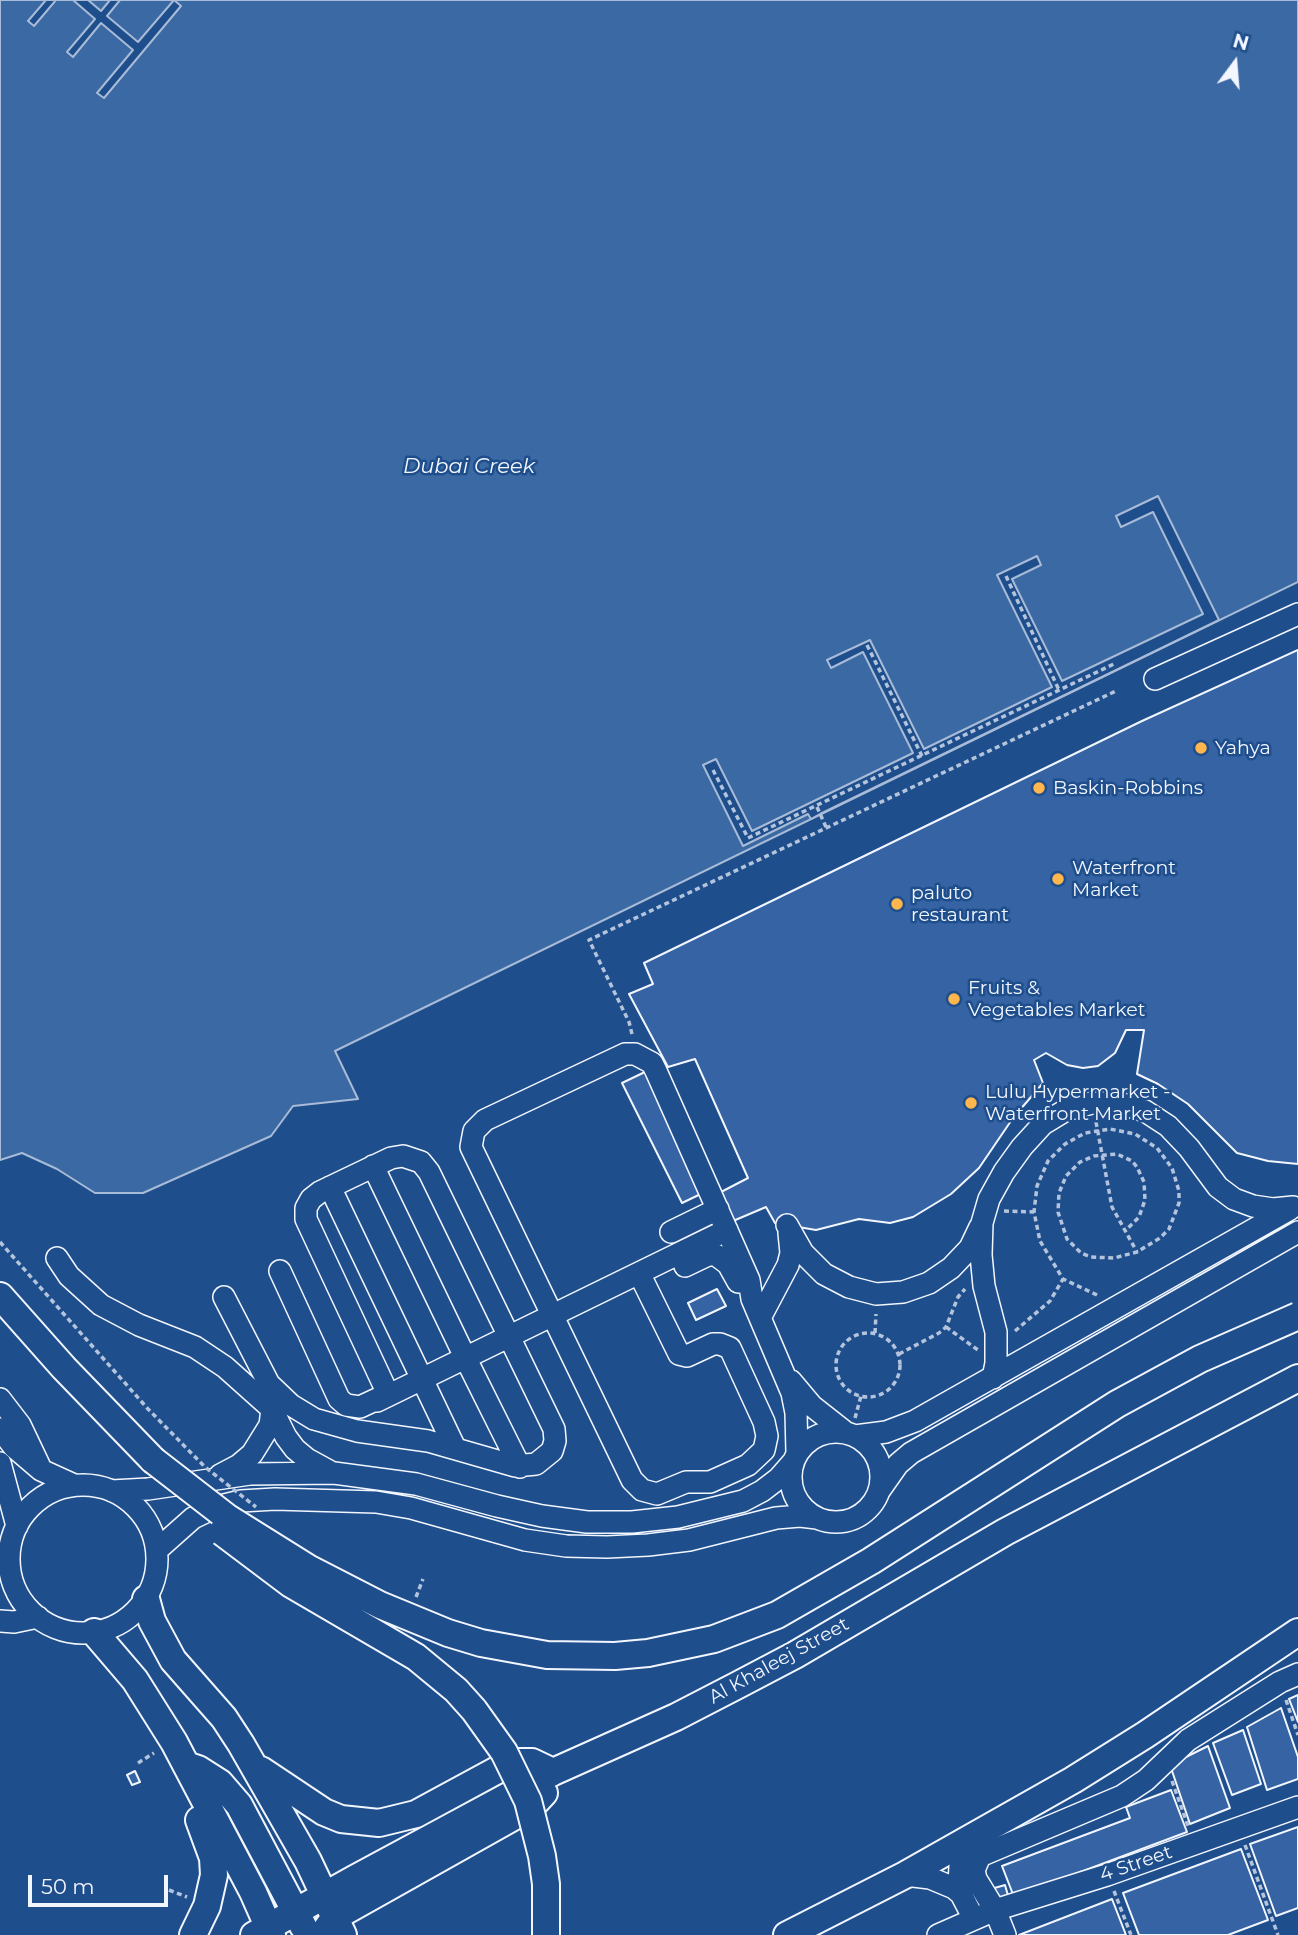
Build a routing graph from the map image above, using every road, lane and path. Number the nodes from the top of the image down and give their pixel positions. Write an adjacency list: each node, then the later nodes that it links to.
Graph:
1 (1006, 576): 6 (path)
2 (1298, 614): 5 (street)
3 (867, 645): 8 (path)
4 (1116, 663): 6 (path)
5 (1155, 679)
6 (1059, 690): 8 (path)
7 (1116, 691): 11 (path)
8 (922, 756): 10 (path)
9 (713, 770): 10 (path)
10 (816, 807): 11 (path)
11 (826, 828): 12 (path)
12 (635, 1054): 19 (street); 38 (street)
13 (1092, 1103): 14 (path); 18 (street); 21 (street)
14 (1097, 1130): 15 (path); 20 (path); 27 (path)
15 (1102, 1154): 23 (path); 23 (path); 27 (path)
16 (373, 1166): 17 (street); 41 (street); 43 (street)
17 (330, 1187): 46 (street); 48 (street)
18 (1296, 1206): 36 (street)
19 (718, 1209): 22 (street); 24 (street)
20 (1034, 1212): 21 (path); 32 (path)
21 (984, 1217): 33 (street); 37 (street)
22 (727, 1230): 29 (street); 37 (street)
23 (1125, 1231): 27 (path)
24 (671, 1232)
25 (1298, 1232): 64 (street)
26 (0, 1242): 66 (path, bridge)
27 (1137, 1252)
28 (57, 1258): 50 (street)
29 (660, 1263): 31 (street); 37 (street)
30 (280, 1271): 48 (street)
31 (639, 1273): 38 (street); 38 (street)
32 (1063, 1279): 36 (path); 44 (path)
33 (984, 1286): 40 (path); 44 (street)
34 (0, 1296): 56 (main road)
35 (224, 1297): 52 (street)
36 (1132, 1299): 44 (street)
37 (756, 1308): 45 (street)
38 (552, 1315): 41 (street)
39 (1298, 1315): 56 (main road, bridge)
40 (946, 1326): 42 (path); 44 (path)
41 (508, 1336): 43 (street); 58 (street)
42 (899, 1354): 42 (path)
43 (465, 1357): 46 (street); 58 (street)
44 (995, 1363): 53 (street)
45 (785, 1374): 53 (street); 55 (street)
46 (422, 1377): 48 (street); 54 (street)
47 (1298, 1378): 82 (main road, Al Khaleej Street)
48 (388, 1394): 52 (street)
49 (0, 1399): 59 (street)
50 (272, 1409): 60 (street); 61 (street)
51 (0, 1429): 59 (street)
52 (346, 1429): 54 (street)
53 (850, 1434): 55 (street); 64 (street)
54 (455, 1448): 58 (street)
55 (795, 1457): 60 (street); 67 (street)
56 (153, 1460): 96 (main road, bridge)
57 (0, 1463): 68 (street)
58 (520, 1467)
59 (41, 1470): 62 (street)
60 (334, 1473): 61 (street)
61 (207, 1480): 63 (street)
62 (74, 1485): 63 (street); 68 (street)
63 (112, 1490): 69 (street)
64 (879, 1491): 67 (street)
65 (0, 1507): 68 (street)
66 (256, 1507)
67 (817, 1518): 69 (street)
68 (14, 1532): 73 (street)
69 (157, 1550): 71 (street)
70 (423, 1579): 72 (path)
71 (146, 1599): 75 (street); 80 (main road)
72 (415, 1600)
73 (38, 1617): 74 (street); 75 (street)
74 (0, 1621)
75 (94, 1632): 81 (main road)
76 (1298, 1632): 85 (main road)
77 (1289, 1678): 78 (path); 79 (street)
78 (1298, 1735)
79 (1165, 1762): 86 (path); 90 (street)
80 (253, 1764): 82 (main road); 92 (main road)
81 (186, 1765): 93 (main road); 94 (main road); 95 (main road)
82 (553, 1772): 92 (main road, Al Khaleej Street)
83 (1298, 1807): 84 (street, 4 Street)
84 (1239, 1828): 86 (street, 4 Street); 101 (path)
85 (968, 1841): 87 (main road); 89 (street)
86 (1195, 1844): 88 (street, 4 Street)
87 (905, 1875): 89 (street); 97 (main road)
88 (1107, 1875): 90 (street, 4 Street); 100 (path)
89 (961, 1894): 91 (street)
90 (995, 1910): 91 (street, 4 Street); 99 (street)
91 (974, 1920): 98 (street, 4 Street)
92 (332, 1921): 93 (main road, Al Khaleej Street)
93 (302, 1923): 94 (main road, Al Khaleej Street)
94 (269, 1933)
95 (192, 1935)
96 (545, 1935)
97 (787, 1935)
98 (938, 1935)
99 (1005, 1935)
100 (1131, 1935)
101 (1278, 1935)

